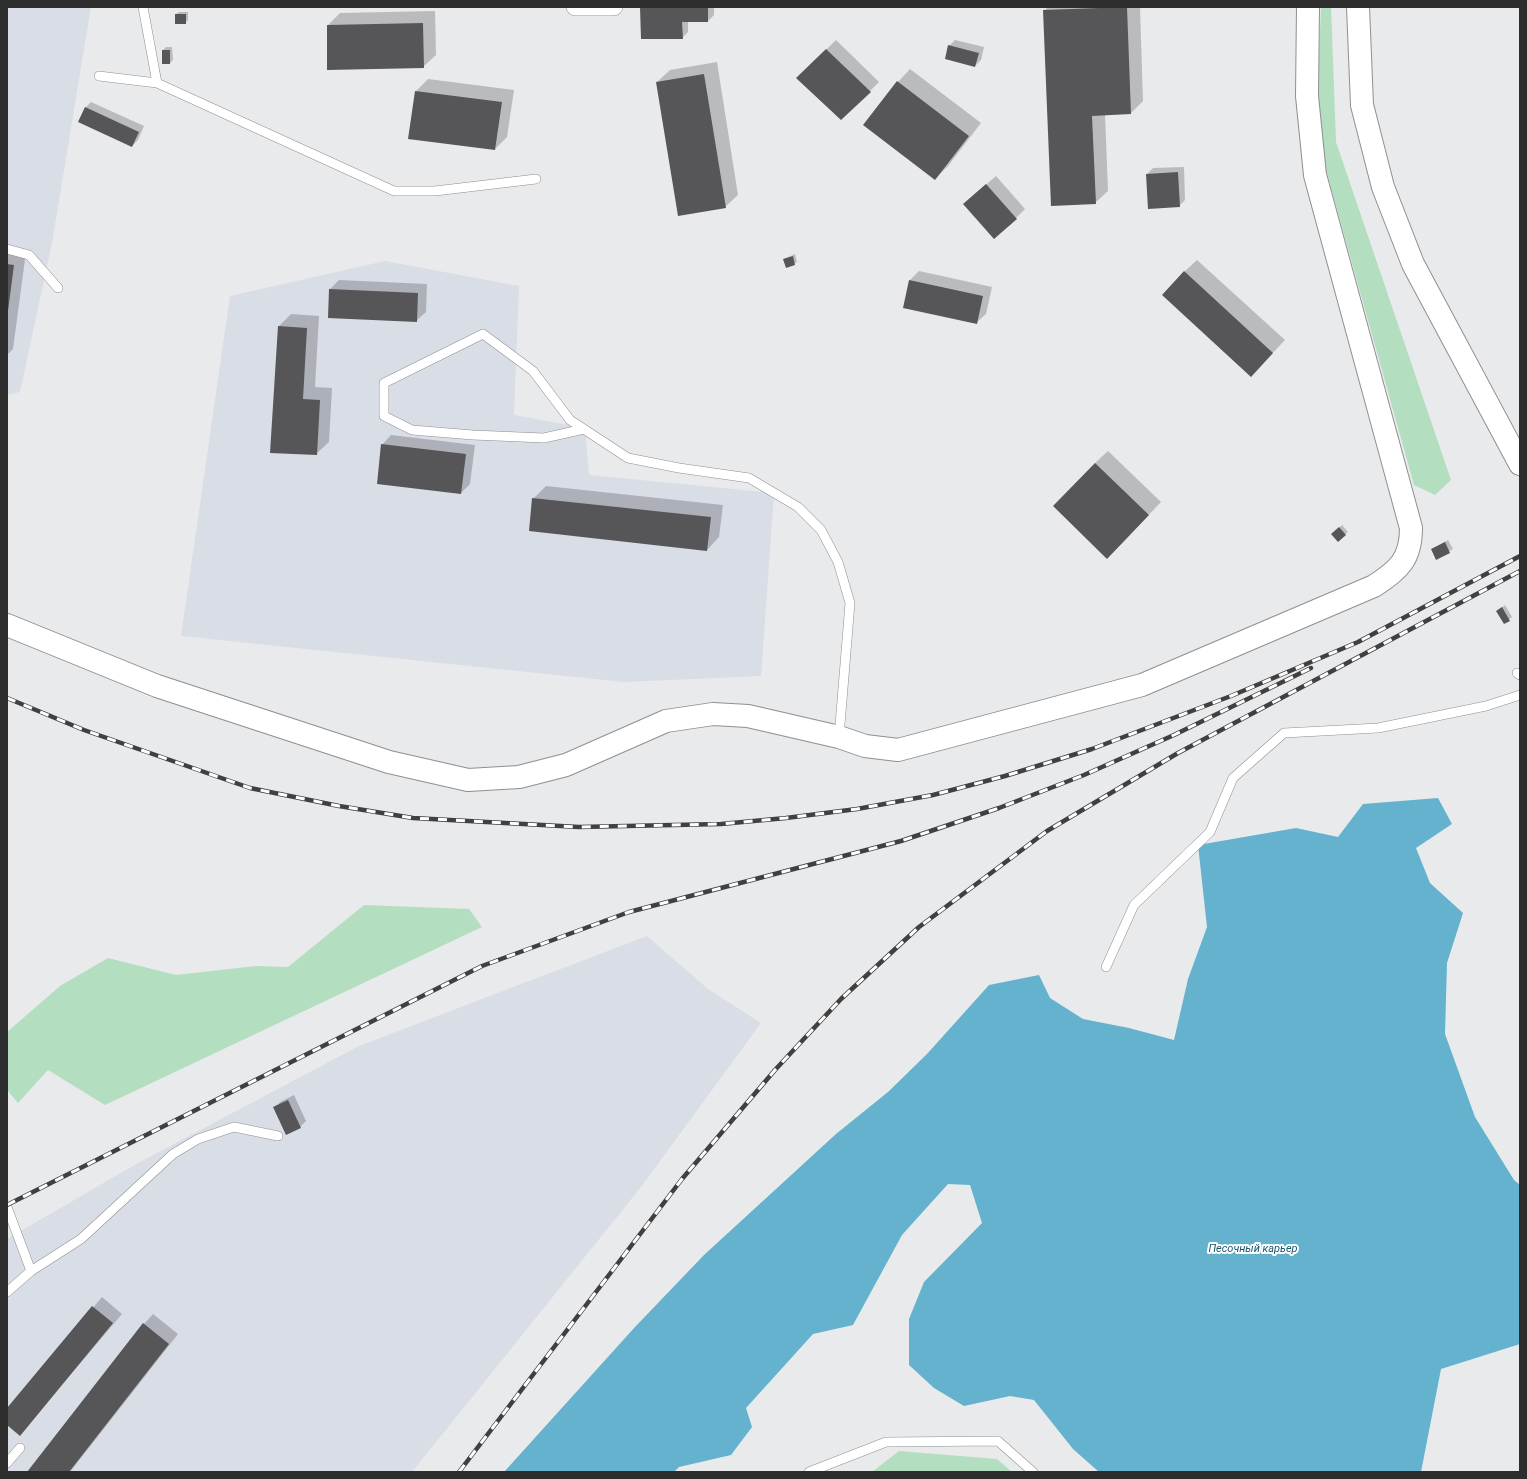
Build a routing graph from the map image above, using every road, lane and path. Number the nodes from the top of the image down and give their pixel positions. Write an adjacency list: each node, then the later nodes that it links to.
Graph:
1 (143, 7): 7 (lane)
2 (575, 7): 5 (street)
3 (1308, 7): 15 (street)
4 (1358, 7): 12 (street)
5 (614, 8)
6 (99, 76): 7 (lane)
7 (157, 83): 8 (lane)
8 (536, 179)
9 (7, 249): 10 (lane)
10 (58, 288)
11 (584, 429): 11 (lane); 15 (lane)
12 (1520, 464)
13 (7, 625): 15 (street)
14 (1520, 695): 16 (lane)
15 (839, 737)
16 (1106, 967)
17 (278, 1136): 19 (lane)
18 (7, 1207): 19 (lane)
19 (32, 1271): 20 (lane)
20 (7, 1292)
21 (20, 1448): 22 (lane)
22 (7, 1463)
23 (809, 1472): 24 (lane)
24 (1032, 1472)

